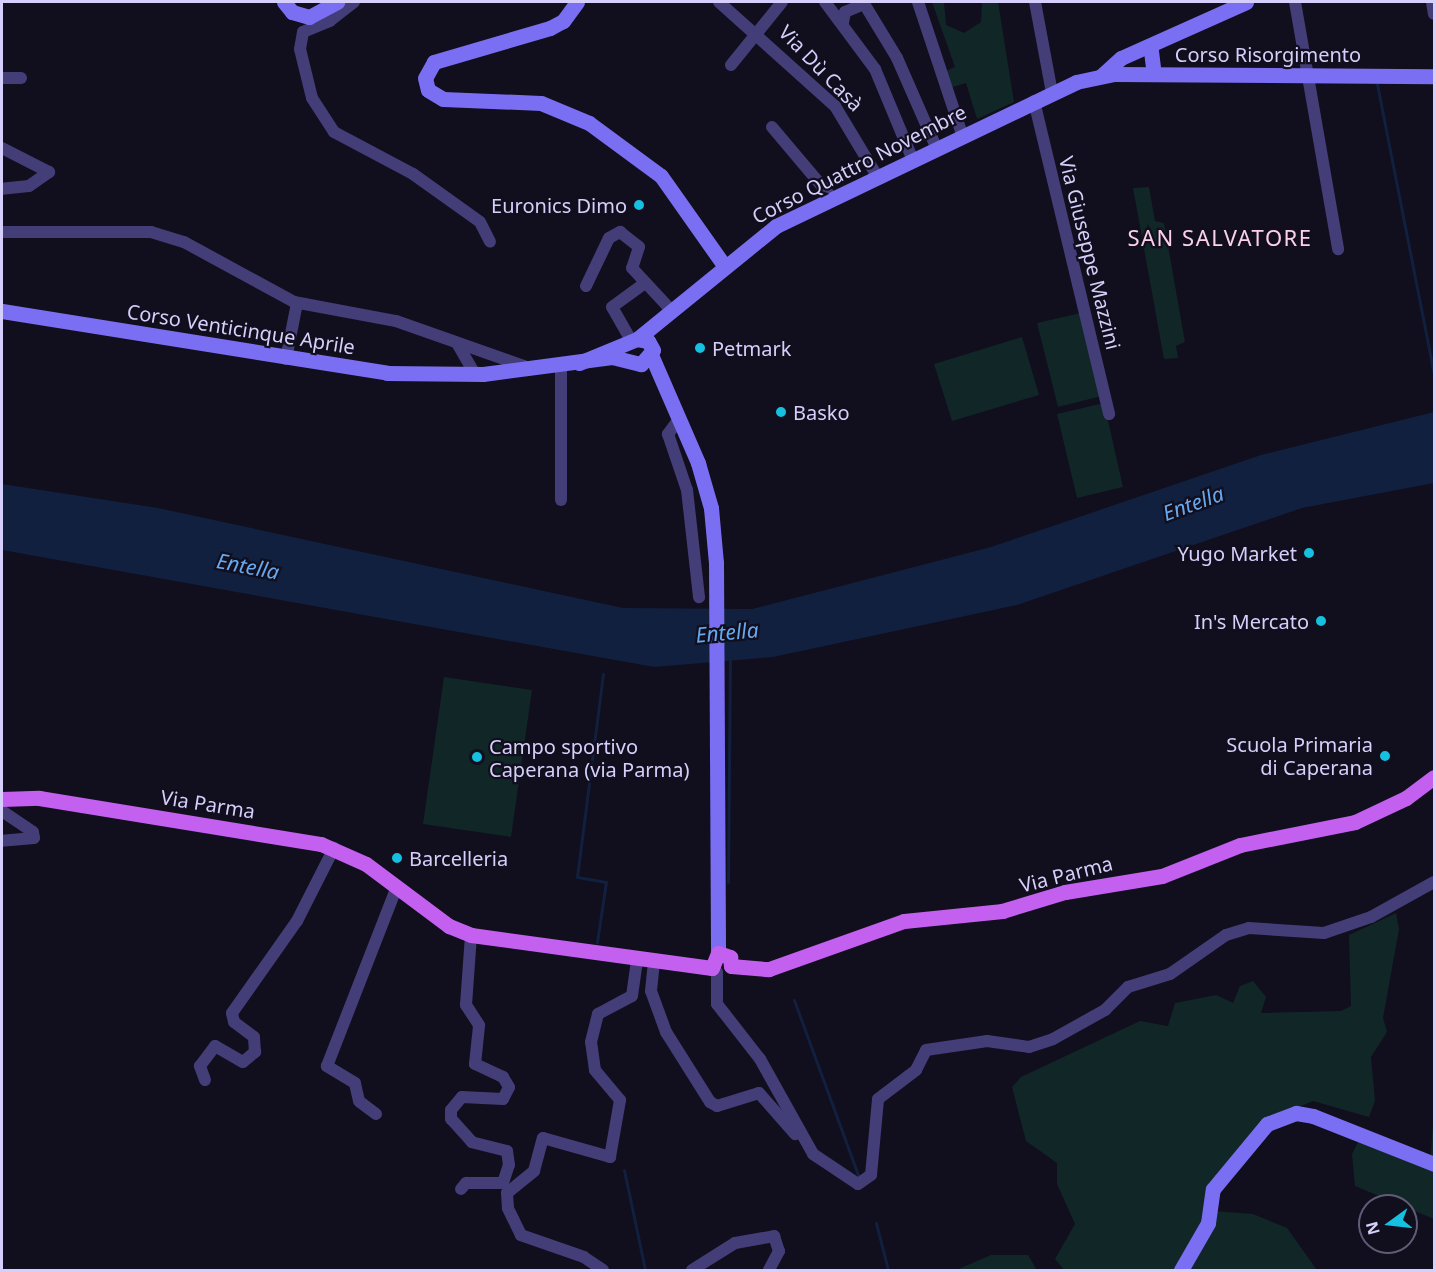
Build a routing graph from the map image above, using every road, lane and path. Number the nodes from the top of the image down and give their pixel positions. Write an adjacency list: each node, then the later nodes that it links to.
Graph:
1 (284, 2): 2 (main road)
2 (338, 2)
3 (354, 2): 38 (street)
4 (578, 2): 40 (main road)
5 (719, 2): 16 (street, Via Dù Casà)
6 (782, 2): 16 (street)
7 (825, 2): 15 (street)
8 (918, 2): 30 (street)
9 (1035, 2): 27 (street)
10 (1246, 2): 17 (main road)
11 (1295, 2): 22 (street)
12 (1432, 2): 14 (street)
13 (863, 3): 15 (street); 31 (street)
14 (1434, 14)
15 (843, 23): 33 (street)
16 (757, 32): 19 (street); 34 (street, Via Dù Casà)
17 (1164, 39): 18 (main road); 23 (main road)
18 (1151, 51): 20 (main road); 21 (main road)
19 (731, 65)
20 (1154, 74): 21 (main road, Corso Risorgimento); 22 (main road, Corso Risorgimento)
21 (1120, 75): 23 (main road, Corso Risorgimento)
22 (1307, 75): 24 (main road, Corso Risorgimento); 39 (street)
23 (1101, 76): 27 (main road, Corso Quattro Novembre)
24 (1434, 76)
25 (2, 78): 26 (street)
26 (21, 78)
27 (1052, 93): 28 (main road, Corso Quattro Novembre)
28 (1034, 101): 30 (main road, Corso Quattro Novembre); 54 (street, Via Giuseppe Mazzini)
29 (772, 127): 36 (street)
30 (962, 134): 31 (main road, Corso Quattro Novembre)
31 (936, 147): 33 (main road, Corso Quattro Novembre)
32 (2, 148): 35 (street)
33 (912, 158): 34 (main road, Corso Quattro Novembre)
34 (877, 176): 36 (main road, Corso Quattro Novembre)
35 (2, 189)
36 (832, 198): 40 (main road, Corso Quattro Novembre)
37 (2, 232): 43 (street)
38 (490, 242)
39 (1338, 249)
40 (723, 264): 45 (main road, Corso Quattro Novembre)
41 (645, 283): 42 (street); 45 (street); 47 (street)
42 (586, 285)
43 (297, 303): 46 (street); 49 (street)
44 (2, 311): 49 (main road, Corso Venticinque Aprile)
45 (671, 312): 47 (main road, Corso Quattro Novembre)
46 (454, 340): 48 (street); 53 (street)
47 (640, 351): 50 (main road, Corso Quattro Novembre); 55 (main road)
48 (484, 353): 52 (street); 53 (street)
49 (286, 359): 53 (main road, Corso Venticinque Aprile)
50 (579, 363): 51 (main road, Corso Venticinque Aprile)
51 (561, 368): 52 (main road, Corso Venticinque Aprile); 56 (street)
52 (539, 370): 53 (main road, Corso Venticinque Aprile)
53 (479, 374)
54 (1109, 414)
55 (679, 419): 57 (street); 68 (main road)
56 (561, 500)
57 (699, 597)
58 (1434, 777): 68 (main road, Via Parma)
59 (2, 799): 62 (main road, Via Parma)
60 (2, 811): 61 (street)
61 (2, 841)
62 (334, 848): 64 (main road, Via Parma); 69 (street)
63 (1434, 882): 71 (street)
64 (397, 886): 65 (main road, Via Parma); 70 (street)
65 (471, 935): 66 (main road, Via Parma); 73 (street)
66 (637, 959): 67 (main road, Via Parma); 74 (street)
67 (654, 962): 68 (main road, Via Parma); 71 (street)
68 (716, 964): 71 (street)
69 (205, 1080)
70 (376, 1114)
71 (808, 1146)
72 (1434, 1164): 79 (main road)
73 (460, 1189)
74 (584, 1257): 75 (street); 76 (street)
75 (589, 1270)
76 (603, 1270)
77 (692, 1270): 78 (street)
78 (769, 1270)
79 (1181, 1270)

